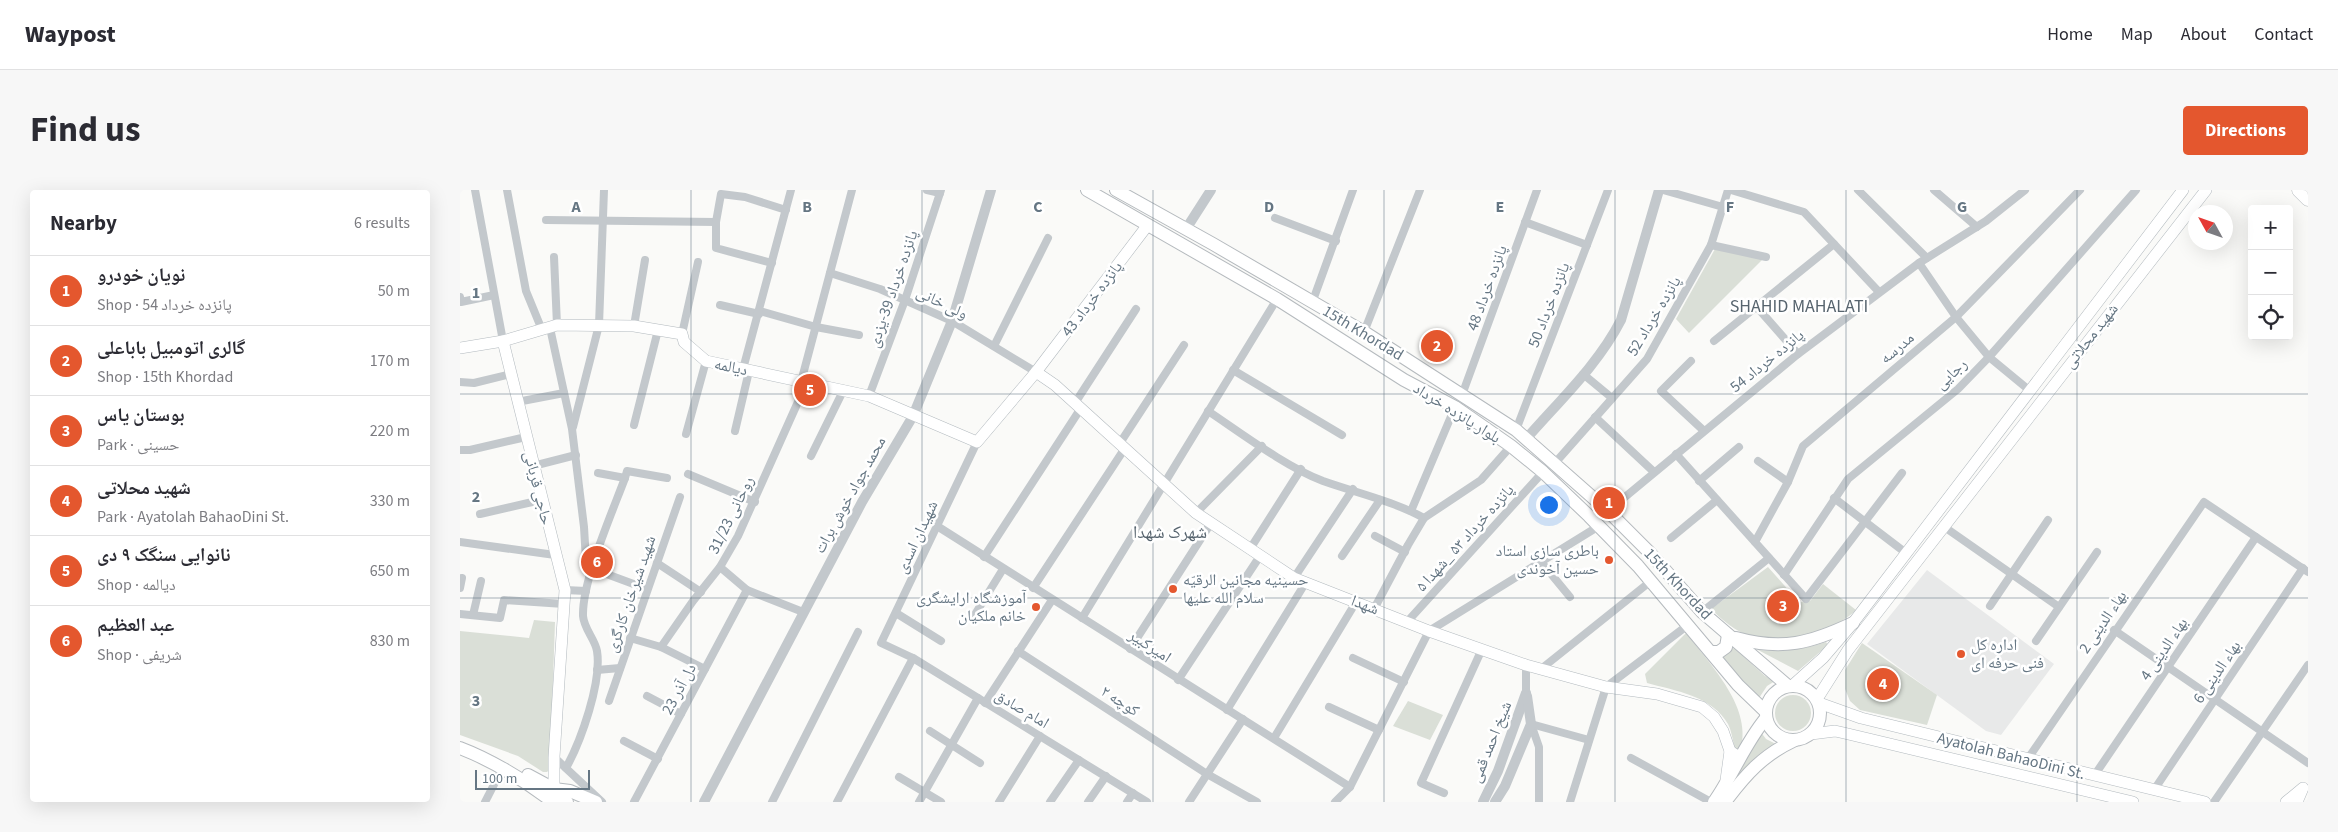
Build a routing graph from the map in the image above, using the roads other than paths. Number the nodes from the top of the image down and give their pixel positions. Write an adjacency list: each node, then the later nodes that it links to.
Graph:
1 (475, 190): 52 (street, حاجی قربانی)
2 (507, 190): 66 (street)
3 (604, 190): 32 (street)
4 (791, 190): 29 (street)
5 (852, 190): 50 (street, روحانی 31/23)
6 (927, 190): 26 (street)
7 (991, 190): 62 (street, محمد جواد خوش برات)
8 (1087, 190): 35 (main road, بلوار پانزده خرداد)
9 (1116, 190): 37 (main road, 15th Khordad)
10 (1211, 190): 37 (street)
11 (1353, 190): 39 (street)
12 (1420, 190): 68 (street)
13 (1537, 190): 34 (street, پانزده خرداد 48)
14 (1608, 190): 41 (street, پانزده خرداد 50)
15 (1659, 190): 84 (street)
16 (1663, 190): 28 (street)
17 (1729, 190): 28 (street, پانزده خرداد 52); 40 (street)
18 (1858, 190): 45 (street)
19 (2025, 190): 36 (street, پانزده خرداد 54)
20 (2080, 190): 61 (street, مدرسه)
21 (2136, 190): 77 (street, رجایی)
22 (2183, 190): 88 (main road, شهید محلاتی)
23 (2206, 190): 148 (main road, شهید محلاتی)
24 (2300, 190): 27 (highway)
25 (1937, 191): 36 (street)
26 (941, 192): 55 (street, پانزده خرداد 39-یزدی)
27 (2308, 199)
28 (1723, 207): 42 (street, پانزده خرداد 52)
29 (786, 210): 33 (street); 48 (street)
30 (1276, 218): 39 (street)
31 (546, 220): 32 (street)
32 (604, 220): 33 (street); 63 (street)
33 (716, 222): 48 (street)
34 (1526, 222): 41 (street); 90 (street, پانزده خرداد 48)
35 (1147, 226): 53 (main road, بلوار پانزده خرداد); 82 (main road, پانزده خرداد 43)
36 (1976, 227): 45 (street, پانزده خرداد 54)
37 (1186, 228): 56 (main road, 15th Khordad)
38 (1048, 238): 74 (street)
39 (1336, 242): 56 (street)
40 (1834, 244): 51 (street); 58 (street)
41 (1587, 245): 101 (street, پانزده خرداد 50)
42 (1711, 245): 44 (street); 92 (street, پانزده خرداد 52)
43 (554, 256): 66 (street)
44 (1766, 257)
45 (1927, 258): 49 (street, پانزده خرداد 54)
46 (645, 260): 64 (street)
47 (698, 262): 69 (street)
48 (772, 263): 60 (street)
49 (1919, 263): 51 (street, پانزده خرداد 54); 61 (street)
50 (830, 273): 55 (street, ولی خانی); 65 (street, روحانی 31/23)
51 (1879, 292): 76 (street, پانزده خرداد 54)
52 (494, 295): 54 (street); 71 (street, حاجی قربانی)
53 (1277, 299): 81 (street); 95 (main road, بلوار پانزده خرداد)
54 (460, 300)
55 (905, 300): 62 (street, ولی خانی); 91 (street, پانزده خرداد 39-یزدی)
56 (1312, 303): 68 (main road, 15th Khordad)
57 (720, 306): 60 (street)
58 (1756, 306): 72 (street); 76 (street)
59 (1136, 309): 94 (street)
60 (760, 312): 65 (street); 80 (street)
61 (1956, 317): 77 (street); 129 (street, مدرسه)
62 (952, 321): 74 (street, ولی خانی); 97 (street, محمد جواد خوش برات)
63 (599, 325): 64 (main road); 66 (main road); 100 (street)
64 (634, 326): 67 (main road)
65 (816, 327): 70 (street); 86 (street, روحانی 31/23)
66 (550, 328): 71 (main road); 89 (street)
67 (658, 330): 69 (main road); 99 (street)
68 (1364, 332): 90 (main road, 15th Khordad)
69 (682, 334): 79 (main road, دیالمه)
70 (859, 335)
71 (502, 341): 75 (main road); 83 (main road, حاجی قربانی)
72 (1714, 341)
73 (1184, 344): 109 (street)
74 (994, 346): 82 (street, ولی خانی)
75 (460, 348)
76 (1798, 354): 102 (street, پانزده خرداد 54)
77 (1989, 357): 88 (street); 133 (street, رجایی)
78 (1691, 360): 102 (street)
79 (706, 361): 80 (main road, دیالمه); 104 (street)
80 (746, 370): 86 (main road, دیالمه); 103 (street)
81 (1233, 370): 96 (street); 105 (street)
82 (1036, 372): 94 (main road, شهدا); 108 (main road, پانزده خرداد 43)
83 (510, 374): 85 (street); 93 (main road, حاجی قربانی)
84 (1582, 374): 92 (street); 107 (street)
85 (460, 382)
86 (803, 383): 87 (main road, دیالمه); 137 (street, روحانی 31/23)
87 (844, 389): 91 (main road, دیالمه); 116 (street)
88 (2029, 390): 157 (main road, شهید محلاتی)
89 (564, 392): 93 (street); 100 (street)
90 (1462, 395): 101 (main road, 15th Khordad)
91 (869, 396): 97 (main road, دیالمه)
92 (1612, 398): 98 (street, پانزده خرداد 52)
93 (517, 402): 106 (main road, حاجی قربانی)
94 (1078, 405): 109 (main road, شهدا); 159 (street)
95 (1455, 407): 111 (main road, بلوار پانزده خرداد); 138 (street)
96 (1208, 411): 110 (street); 130 (street)
97 (913, 416): 108 (main road, دیالمه); 189 (street, محمد جواد خوش برات)
98 (1595, 417): 118 (street, پانزده خرداد 52); 122 (street)
99 (634, 425)
100 (572, 429): 115 (street)
101 (1516, 430): 107 (main road, 15th Khordad)
102 (1703, 430): 114 (street, پانزده خرداد 54)
103 (735, 431)
104 (686, 434)
105 (1342, 435)
106 (526, 437): 113 (street); 119 (main road, حاجی قربانی)
107 (1526, 439): 118 (main road, 15th Khordad)
108 (976, 442): 146 (street, شهیدان اسدی)
109 (1122, 445): 130 (main road, شهدا); 176 (street)
110 (1262, 446): 120 (street); 140 (street)
111 (1511, 446): 121 (main road, بلوار پانزده خرداد); 142 (street)
112 (1739, 447): 128 (street)
113 (460, 450)
114 (1676, 454): 122 (street, پانزده خرداد 54); 128 (street)
115 (576, 455): 119 (street); 165 (street)
116 (811, 456)
117 (1758, 461): 129 (street)
118 (1555, 463): 139 (main road, 15th Khordad)
119 (532, 466): 134 (main road, حاجی قربانی)
120 (1301, 469): 131 (street); 154 (street)
121 (1543, 472): 147 (main road, بلوار پانزده خرداد); 196 (street, پانزده خرداد ۵۳ _شهدا ۵)
122 (1654, 472): 139 (street, پانزده خرداد 54)
123 (598, 473): 126 (street)
124 (1902, 473): 144 (street)
125 (688, 474): 137 (street)
126 (626, 475): 127 (street); 165 (street)
127 (667, 478)
128 (1699, 480): 136 (street)
129 (1788, 482): 153 (street, مدرسه)
130 (1164, 483): 140 (main road, شهدا); 195 (street)
131 (1352, 489): 135 (street); 171 (street)
132 (680, 497): 162 (street, شهید شیرخان کارگری)
133 (1834, 498): 144 (street); 169 (street, رجایی)
134 (541, 500): 141 (street); 158 (main road, حاجی قربانی)
135 (1380, 500): 138 (street); 160 (street)
136 (1717, 500): 151 (street); 153 (street)
137 (755, 502): 164 (street, روحانی 31/23)
138 (1411, 511): 142 (street)
139 (1608, 512): 190 (main road, 15th Khordad)
140 (1196, 513): 145 (main road, شهدا)
141 (480, 514)
142 (1424, 518): 155 (street)
143 (2048, 520): 168 (street)
144 (1865, 521): 157 (street); 169 (street)
145 (1211, 523): 154 (main road, شهدا); 208 (street)
146 (936, 526): 159 (street, امیرکبیر); 191 (street, شهیدان اسدی)
147 (1599, 526): 163 (street); 173 (main road, بلوار پانزده خرداد)
148 (1943, 526): 168 (street); 217 (main road, شهید محلاتی)
149 (1375, 536): 155 (street)
150 (2256, 537): 167 (street); 199 (street, بهاء الدینی 2); 218 (street, بهاء الدینی 4)
151 (1671, 538)
152 (460, 542): 158 (street)
153 (1755, 542): 161 (street)
154 (1255, 552): 171 (main road, شهدا); 223 (street)
155 (1405, 552): 188 (street)
156 (2097, 552): 187 (street)
157 (1906, 553): 197 (main road, شهید محلاتی)
158 (555, 555): 178 (main road, حاجی قربانی)
159 (984, 556): 166 (street, امیرکبیر)
160 (1342, 556)
161 (1769, 558): 169 (street); 190 (street)
162 (656, 563): 177 (street, شهید شیرخان کارگری); 181 (street)
163 (1542, 563): 182 (street); 200 (street)
164 (720, 567): 179 (street); 181 (street, روحانی 31/23)
165 (593, 569): 177 (street); 180 (street)
166 (1003, 569): 176 (street, امیرکبیر); 194 (street)
167 (2306, 570): 229 (street, بهاء الدینی 6)
168 (2012, 574): 186 (street); 187 (street)
169 (1784, 575)
170 (462, 578): 175 (street)
171 (1294, 578): 174 (main road, شهدا)
172 (481, 581): 193 (street)
173 (1651, 581): 198 (main road, بلوار پانزده خرداد); 221 (street)
174 (1306, 582): 184 (main road, شهدا); 234 (street)
175 (460, 588)
176 (1033, 588): 183 (street, امیرکبیر)
177 (647, 589): 203 (street, شهید شیرخان کارگری)
178 (565, 590): 180 (street); 185 (main road, حاجی قربانی)
179 (747, 590): 189 (street); 220 (street, دل آذر 23)
180 (586, 591): 222 (street)
181 (701, 592): 207 (street, روحانی 31/23)
182 (1570, 597)
183 (1052, 600): 195 (street, امیرکبیر); 210 (street)
184 (1356, 602): 188 (main road, شهدا); 246 (street)
185 (564, 604): 193 (street); 254 (main road, حاجی قربانی)
186 (1990, 606)
187 (2059, 606): 205 (street)
188 (1374, 609): 196 (main road, شهدا)
189 (803, 612): 281 (street, محمد جواد خوش برات)
190 (1702, 612): 202 (main road, 15th Khordad)
191 (896, 613): 204 (street); 206 (street, شهیدان اسدی)
192 (460, 614): 193 (street)
193 (473, 615)
194 (974, 616)
195 (1082, 618): 208 (street, امیرکبیر)
196 (1407, 622): 200 (main road, شهدا)
197 (1853, 623): 202 (main road); 214 (main road, شهید محلاتی)
198 (1688, 625): 211 (main road, بلوار پانزده خرداد); 226 (street)
199 (2114, 630): 218 (street); 258 (street, بهاء الدینی 2)
200 (1429, 631): 209 (main road, شهدا); 224 (street)
201 (858, 632): 282 (street)
202 (1729, 636): 211 (main road); 225 (main road, 15th Khordad)
203 (630, 638): 207 (street); 219 (street, شهید شیرخان کارگری)
204 (941, 641)
205 (2036, 641)
206 (881, 643): 212 (street, امام صادق)
207 (662, 648): 220 (street)
208 (1130, 649): 223 (street, امیرکبیر)
209 (1482, 649): 215 (main road, شهدا); 274 (street)
210 (1018, 651): 231 (street); 263 (street, کوچه ۲)
211 (1711, 652): 237 (main road, بلوار پانزده خرداد)
212 (913, 658): 231 (street, امام صادق); 283 (street)
213 (1353, 658): 224 (street)
214 (1823, 658): 217 (main road); 225 (main road, شهید محلاتی)
215 (1526, 665): 221 (main road, شهدا); 227 (street, شیخ احمد قمی)
216 (2308, 665): 242 (street)
217 (1838, 666): 232 (main road, شهید محلاتی)
218 (2168, 667): 229 (street); 265 (street, بهاء الدینی 4)
219 (620, 668): 222 (street); 230 (street, شهید شیرخان کارگری)
220 (706, 669): 235 (street, دل آذر 23)
221 (1541, 669): 226 (main road, شهدا)
222 (597, 670): 262 (street)
223 (1178, 680): 234 (street, امیرکبیر)
224 (1404, 682): 240 (street)
225 (1791, 686): 232 (main road); 237 (main road)
226 (1606, 688): 247 (street); 252 (main road, شهدا)
227 (1526, 693): 239 (street, شیخ احمد قمی); 294 (street, شیخ احمد قمی)
228 (647, 696): 235 (street)
229 (2215, 699): 242 (street); 271 (street, بهاء الدینی 6)
230 (609, 701)
231 (982, 701): 245 (street, امام صادق); 250 (street)
232 (1818, 701): 236 (main road, Ayatolah BahaoDini St.); 244 (main road)
233 (1329, 707): 240 (street)
234 (1228, 710): 238 (street, امیرکبیر)
235 (681, 714): 255 (street, دل آذر 23)
236 (1848, 714): 243 (main road); 258 (main road, Ayatolah BahaoDini St.)
237 (1766, 715): 248 (main road); 253 (main road)
238 (1243, 719): 246 (street, امیرکبیر); 263 (street)
239 (1531, 724): 247 (street); 295 (street, شیخ احمد قمی); 296 (street)
240 (1379, 730): 268 (street)
241 (930, 731): 250 (street)
242 (2262, 732): 260 (street); 302 (street)
243 (1844, 733): 244 (main road, Ayatolah BahaoDini St.); 300 (main road, Ayatolah BahaoDini St.)
244 (1811, 734): 248 (main road)
245 (1040, 736): 257 (street, امام صادق); 286 (street)
246 (1274, 738): 268 (street, امیرکبیر)
247 (1589, 740): 297 (street)
248 (1795, 740): 299 (main road)
249 (624, 741): 255 (street)
250 (952, 745): 259 (street); 272 (street)
251 (460, 748): 261 (main road)
252 (1730, 752): 253 (main road); 269 (main road, شهدا)
253 (1743, 755): 269 (main road)
254 (554, 757): 262 (street); 270 (main road, حاجی قربانی)
255 (658, 758): 280 (street, دل آذر 23)
256 (1631, 758): 298 (street)
257 (1079, 760): 264 (street, امام صادق); 287 (street)
258 (2027, 760): 265 (main road, Ayatolah BahaoDini St.)
259 (980, 763)
260 (2308, 763)
261 (503, 766): 270 (main road); 276 (street); 277 (main road)
262 (566, 768): 279 (street)
263 (1207, 774): 291 (street); 292 (street, کوچه ۲)
264 (1106, 776): 273 (street, امام صادق); 288 (street)
265 (2094, 776): 271 (main road, Ayatolah BahaoDini St.)
266 (899, 777): 272 (street)
267 (2306, 783): 303 (main road); 304 (main road)
268 (1350, 787): 293 (street)
269 (1725, 787): 298 (main road)
270 (554, 789): 275 (main road); 278 (main road)
271 (2154, 790): 301 (main road, Ayatolah BahaoDini St.)
272 (924, 792): 284 (street); 285 (street)
273 (1133, 793): 289 (street); 290 (street, امام صادق)
274 (1444, 793)
275 (588, 801)
276 (485, 802)
277 (553, 802)
278 (567, 802)
279 (602, 802)
280 (634, 802)
281 (704, 802)
282 (772, 802)
283 (837, 802)
284 (918, 802)
285 (941, 802)
286 (1000, 802)
287 (1050, 802)
288 (1088, 802)
289 (1127, 802)
290 (1147, 802)
291 (1189, 802)
292 (1256, 802)
293 (1335, 802)
294 (1483, 802)
295 (1495, 802)
296 (1539, 802)
297 (1570, 802)
298 (1712, 802)
299 (1725, 802)
300 (2133, 802)
301 (2205, 802)
302 (2214, 802)
303 (2286, 802)
304 (2297, 802)

